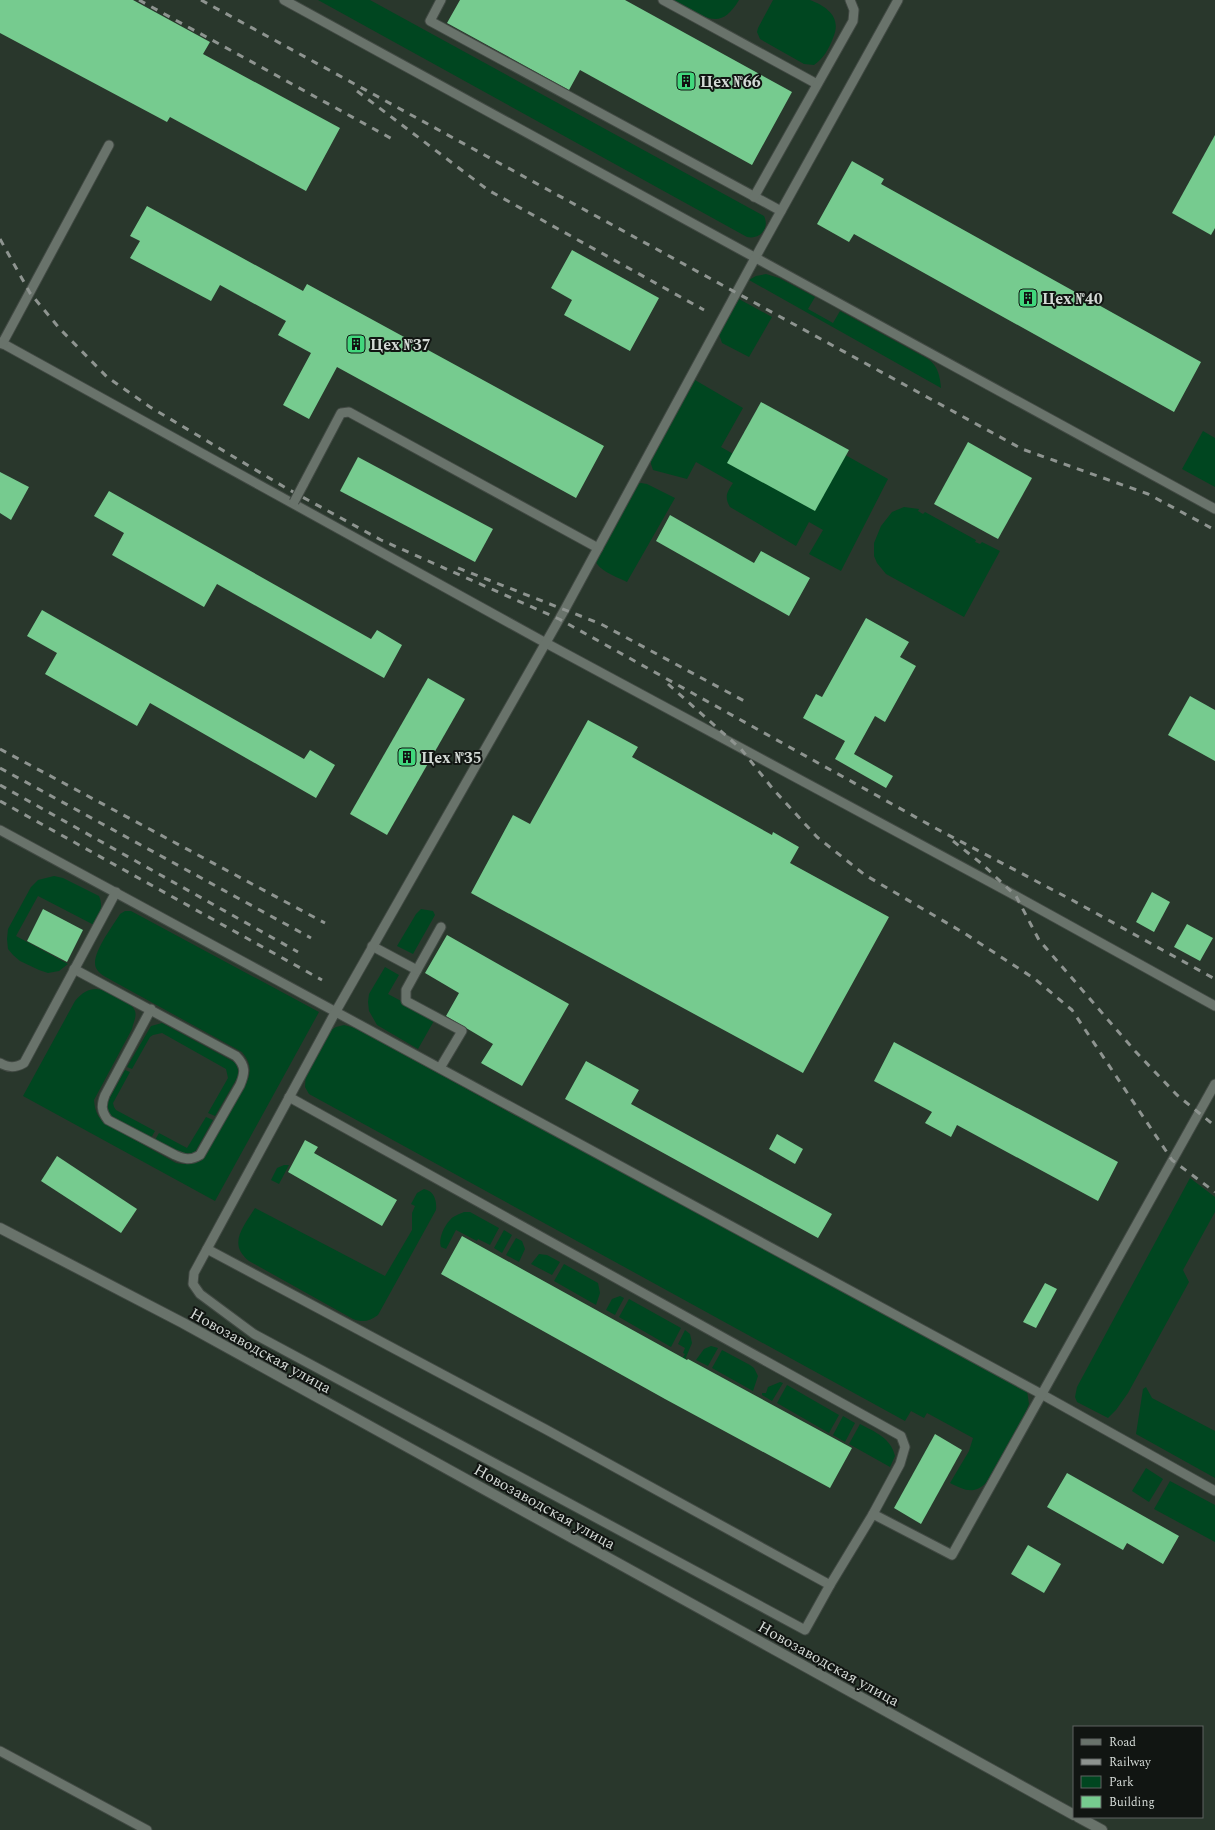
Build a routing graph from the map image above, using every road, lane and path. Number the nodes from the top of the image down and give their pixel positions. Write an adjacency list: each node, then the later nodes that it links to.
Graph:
1 (284, 0): 10 (lane)
2 (441, 0): 8 (lane)
3 (663, 0): 6 (lane)
4 (850, 0): 6 (lane)
5 (898, 0): 9 (lane)
6 (817, 84): 8 (lane)
7 (109, 145): 11 (lane)
8 (754, 197): 9 (lane)
9 (781, 211): 10 (lane)
10 (756, 257): 13 (lane); 14 (lane)
11 (1, 343): 12 (lane)
12 (293, 503): 14 (lane, bridge); 15 (lane)
13 (1215, 509)
14 (598, 548): 15 (lane)
15 (544, 642): 19 (lane); 22 (lane)
16 (0, 830): 17 (lane)
17 (116, 892): 20 (lane); 24 (lane)
18 (441, 927): 21 (lane)
19 (372, 946): 21 (lane); 24 (lane)
20 (74, 969): 23 (lane); 25 (lane)
21 (417, 970): 26 (lane)
22 (1215, 1006)
23 (150, 1009): 23 (lane)
24 (336, 1011): 26 (lane); 28 (lane)
25 (0, 1063)
26 (440, 1068): 31 (lane)
27 (1215, 1084): 31 (lane)
28 (289, 1097): 30 (lane); 33 (lane)
29 (0, 1228): 36 (street, Новозаводская улица)
30 (208, 1249): 34 (lane); 34 (lane)
31 (1043, 1395): 32 (lane); 33 (lane)
32 (1215, 1491)
33 (873, 1514): 34 (lane)
34 (830, 1585)
35 (0, 1751): 38 (lane)
36 (1073, 1813)
37 (1080, 1818): 39 (street)
38 (147, 1830)
39 (1102, 1830)

